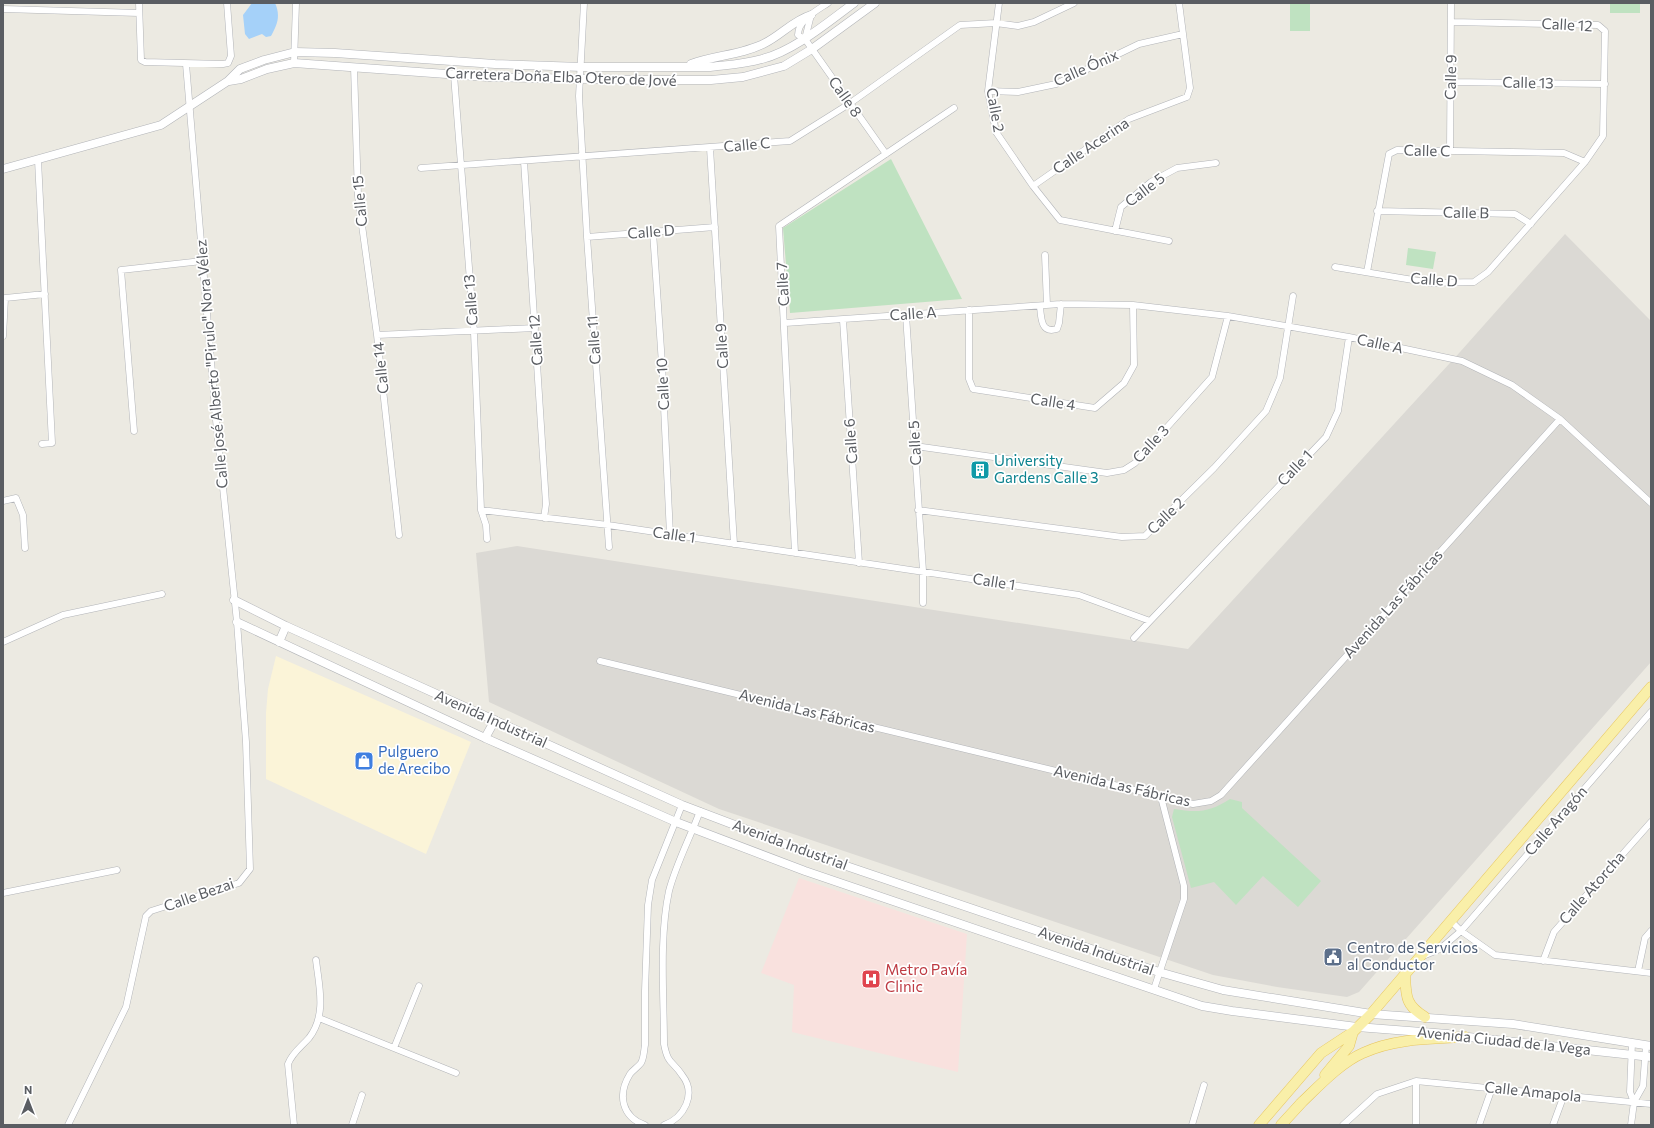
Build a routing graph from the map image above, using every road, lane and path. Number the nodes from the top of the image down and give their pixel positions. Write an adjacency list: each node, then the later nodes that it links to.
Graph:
1 (139, 3): 13 (street)
2 (227, 3): 22 (street)
3 (296, 3): 20 (street)
4 (584, 3): 24 (street, Calle 11)
5 (828, 3): 14 (street)
6 (854, 3): 18 (street, Carretera Doña Elba Otero de Jové)
7 (875, 3): 19 (street, Carretera Doña Elba Otero de Jové)
8 (999, 3): 16 (street, Calle 2)
9 (1074, 3): 16 (street, Calle C)
10 (1179, 3): 17 (street)
11 (1451, 3): 15 (street, Calle 9)
12 (3, 9): 13 (street)
13 (139, 13): 22 (street)
14 (811, 15): 18 (street); 25 (street)
15 (1451, 22): 29 (street, Calle 9); 30 (street, Calle 12)
16 (996, 23): 31 (street, Calle 2); 32 (street, Calle C)
17 (1183, 34): 31 (street, Calle Ónix); 46 (street, Calle Acerina)
18 (805, 39): 19 (street, Calle 8); 25 (street, Carretera Doña Elba Otero de Jové)
19 (812, 49): 27 (street, Carretera Doña Elba Otero de Jové); 32 (street, Calle 8)
20 (295, 52): 21 (street); 24 (street, Carretera Doña Elba Otero de Jové); 28 (street, Carretera Doña Elba Otero de Jové)
21 (294, 63): 23 (street, Carretera Doña Elba Otero de Jové); 28 (street, Carretera Doña Elba Otero de Jové)
22 (186, 64): 33 (street, Calle José Alberto "Pirulo" Nora Vélez)
23 (354, 67): 26 (street, Carretera Doña Elba Otero de Jové); 71 (street, Calle 15)
24 (582, 67): 25 (street, Carretera Doña Elba Otero de Jové); 27 (street, Calle 11)
25 (683, 67)
26 (454, 75): 27 (street, Carretera Doña Elba Otero de Jové); 43 (street, Calle 13)
27 (580, 79): 38 (street, Calle 11)
28 (228, 81): 33 (street, Carretera Doña Elba Otero de Jové)
29 (1451, 82): 30 (street, Calle 13); 36 (street, Calle 9)
30 (1605, 84): 41 (street, Calle 12)
31 (988, 91): 46 (street, Calle 2)
32 (849, 104): 35 (street, Calle C); 37 (street, Calle 8)
33 (190, 105): 39 (street, Carretera Doña Elba Otero de Jové); 55 (street, Calle José Alberto "Pirulo" Nora Vélez)
34 (954, 108): 37 (street, Calle 7)
35 (710, 148): 38 (street, Calle C); 49 (street, Calle 9)
36 (1450, 151): 41 (street, Calle C); 47 (street, Calle C)
37 (886, 154): 67 (street, Calle 7)
38 (582, 156): 40 (street, Calle C); 52 (street, Calle 11)
39 (38, 160): 45 (street, Carretera Doña Elba Otero de Jové); 58 (street)
40 (524, 161): 43 (street, Calle C); 69 (street, Calle 12)
41 (1585, 162): 48 (street)
42 (1216, 163): 50 (street, Calle 5)
43 (462, 166): 44 (street, Calle C); 70 (street, Calle 13)
44 (421, 168)
45 (3, 169)
46 (1033, 186): 50 (street)
47 (1377, 212): 48 (street, Calle B); 57 (street, Calle C)
48 (1531, 224): 57 (street, Calle D)
49 (715, 227): 51 (street, Calle D); 87 (street, Calle 9)
50 (1115, 231): 53 (street)
51 (653, 232): 52 (street, Calle D); 85 (street, Calle 10)
52 (587, 237): 83 (street, Calle 11)
53 (1169, 241)
54 (1045, 254): 62 (street)
55 (202, 261): 75 (street); 94 (street, Calle José Alberto "Pirulo" Nora Vélez)
56 (1335, 267): 57 (street, Calle D)
57 (1367, 272)
58 (45, 294): 72 (street); 76 (street)
59 (1293, 296): 68 (street, Calle 2)
60 (1061, 304): 61 (street, Calle A); 62 (street, Calle A); 62 (street)
61 (1133, 305): 63 (street, Calle 4); 65 (street, Calle A)
62 (1044, 306): 63 (street, Calle A)
63 (969, 310): 64 (street, Calle A)
64 (906, 315): 66 (street, Calle A); 77 (street, Calle 5)
65 (1228, 316): 68 (street, Calle A); 77 (street, Calle 3)
66 (843, 320): 67 (street, Calle A); 91 (street, Calle 6)
67 (785, 323): 90 (street, Calle 7)
68 (1288, 327): 73 (street, Calle A); 81 (street, Calle 2)
69 (535, 328): 70 (street, Calle 14); 82 (street, Calle 12)
70 (474, 332): 71 (street, Calle 14); 80 (street, Calle 13)
71 (377, 335): 84 (street, Calle 14)
72 (3, 336)
73 (1349, 338): 74 (street, Calle A); 96 (street, Calle 1)
74 (1560, 419): 79 (street, Calle A); 107 (street, Avenida Las Fábricas)
75 (134, 431)
76 (42, 444)
77 (915, 446): 81 (street, Calle 5)
78 (3, 501): 89 (street)
79 (1651, 503)
80 (481, 510): 82 (street, Calle 1); 86 (street, Calle 13)
81 (918, 510): 92 (street, Calle 5)
82 (544, 518): 83 (street, Calle 1)
83 (608, 525): 85 (street, Calle 1); 88 (street, Calle 11)
84 (399, 535)
85 (670, 535): 87 (street, Calle 1)
86 (487, 539)
87 (734, 544): 90 (street, Calle 1)
88 (609, 547)
89 (25, 548)
90 (795, 553): 91 (street, Calle 1)
91 (859, 563): 92 (street, Calle 1)
92 (923, 571): 95 (street, Calle 5); 96 (street, Calle 1)
93 (162, 594): 100 (street)
94 (234, 600): 97 (street, Calle José Alberto "Pirulo" Nora Vélez); 98 (street, Avenida Industrial)
95 (923, 602)
96 (1150, 621): 99 (street)
97 (237, 622): 101 (street, Avenida Industrial); 147 (street, Calle Bezai)
98 (286, 626): 101 (street); 105 (street, Avenida Industrial)
99 (1134, 638)
100 (3, 642)
101 (279, 642): 106 (street, Avenida Industrial)
102 (600, 662): 107 (street, Avenida Las Fábricas)
103 (1651, 687): 115 (main road)
104 (1651, 712): 116 (street, Calle Aragón)
105 (495, 720): 106 (street); 108 (street, Avenida Industrial)
106 (485, 738): 110 (street, Avenida Industrial)
107 (1161, 797): 122 (street)
108 (682, 805): 109 (street, Avenida Industrial); 110 (street)
109 (700, 811): 112 (street); 122 (street, Avenida Industrial)
110 (676, 822): 112 (street, Avenida Industrial); 150 (street)
111 (1651, 822): 120 (street, Calle Atorcha)
112 (693, 829): 126 (street, Avenida Industrial); 151 (street)
113 (117, 870): 114 (street)
114 (3, 893)
115 (1451, 921): 116 (street); 118 (main road)
116 (1461, 931): 118 (street, Calle Aragón); 120 (street)
117 (1651, 931): 121 (street)
118 (1420, 957): 124 (main road)
119 (316, 960): 129 (street)
120 (1543, 960): 121 (street)
121 (1638, 971): 123 (street)
122 (1159, 972): 126 (street); 127 (street, Avenida Industrial)
123 (1651, 973)
124 (1405, 974): 127 (main road); 128 (main road)
125 (419, 986): 134 (street)
126 (1154, 989): 130 (street, Avenida Industrial)
127 (1371, 1014): 128 (street, Avenida Ciudad de la Vega); 130 (main road)
128 (1425, 1017): 132 (street, Avenida Ciudad de la Vega)
129 (318, 1018): 134 (street); 148 (street)
130 (1355, 1030): 131 (street, Avenida Ciudad de la Vega); 144 (main road); 153 (main road)
131 (1465, 1036): 135 (street, Avenida Ciudad de la Vega); 144 (main road)
132 (1632, 1043): 133 (street, Avenida Ciudad de la Vega); 135 (street)
133 (1648, 1046): 136 (street)
134 (394, 1048): 137 (street)
135 (1632, 1056): 136 (street, Avenida Ciudad de la Vega); 143 (street)
136 (1648, 1057): 143 (street)
137 (456, 1073)
138 (1416, 1081): 140 (street, Calle Amapola); 146 (street, Calle Amapola); 155 (street)
139 (1204, 1085): 152 (street)
140 (1492, 1088): 142 (street, Calle Amapola); 156 (street)
141 (362, 1095): 149 (street)
142 (1564, 1095): 143 (street, Calle Amapola); 157 (street)
143 (1634, 1102): 145 (street, Calle Amapola); 158 (street)
144 (1300, 1104): 154 (main road)
145 (1651, 1104)
146 (1345, 1124)
147 (68, 1125)
148 (294, 1125)
149 (352, 1125)
150 (645, 1125)
151 (664, 1125)
152 (1192, 1125)
153 (1258, 1125)
154 (1281, 1125)
155 (1416, 1125)
156 (1479, 1125)
157 (1553, 1125)
158 (1631, 1125)

